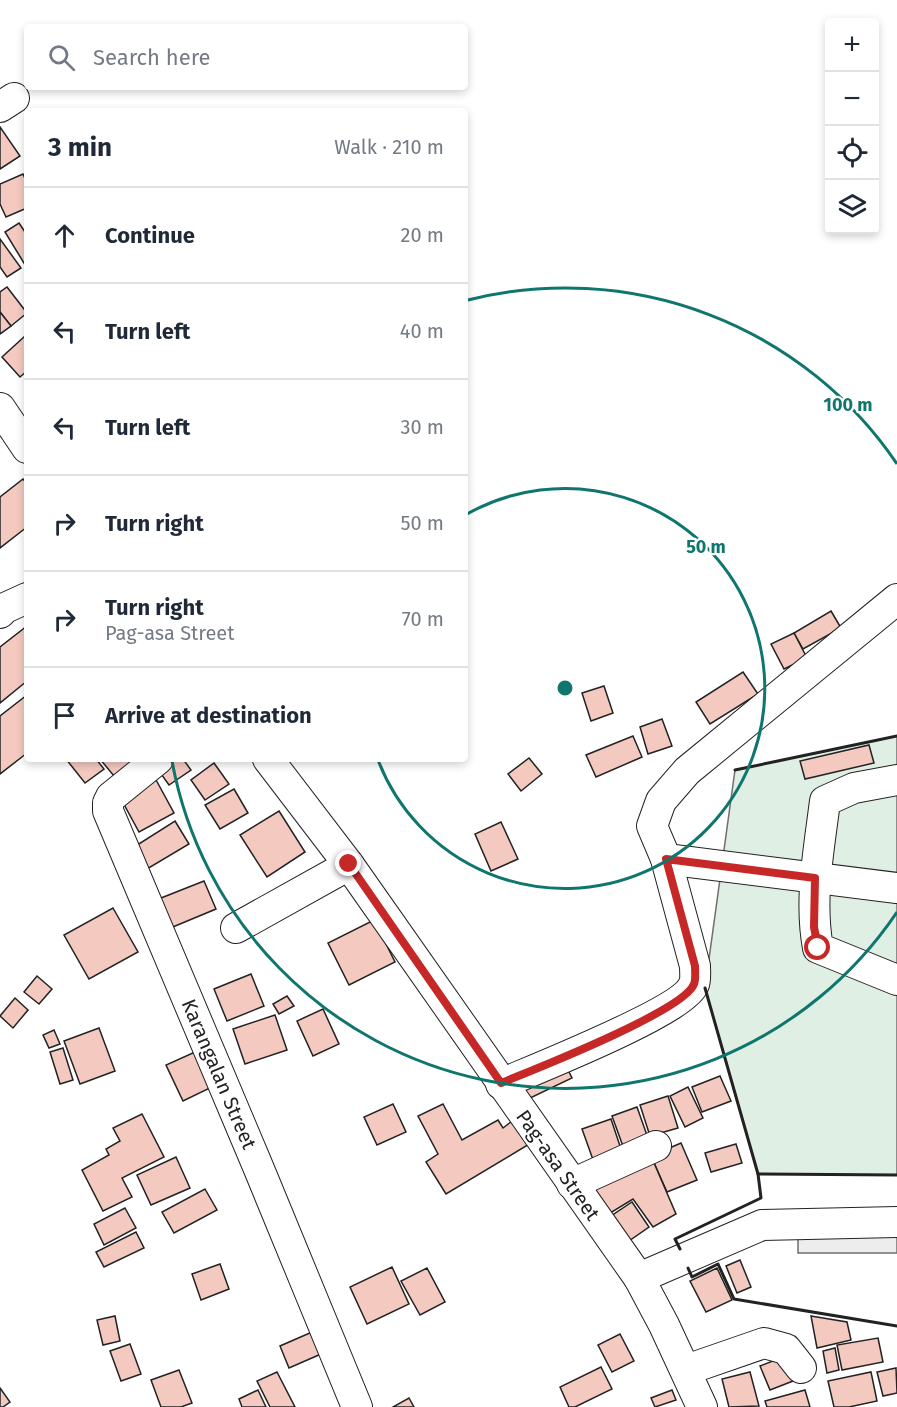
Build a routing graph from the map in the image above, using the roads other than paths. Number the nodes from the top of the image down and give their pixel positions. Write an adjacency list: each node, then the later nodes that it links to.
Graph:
1 (0, 408): 2 (street)
2 (15, 446)
3 (24, 599): 5 (street)
4 (897, 599): 9 (street)
5 (0, 613)
6 (154, 762): 22 (street, Karangalan Street)
7 (270, 762): 10 (street, Pag-asa Street)
8 (897, 780): 11 (street)
9 (666, 859): 11 (street); 15 (street)
10 (349, 864): 13 (street); 15 (street, Pag-asa Street)
11 (815, 878): 12 (street); 14 (street)
12 (897, 888)
13 (236, 928)
14 (897, 980)
15 (501, 1083): 17 (street, Pag-asa Street)
16 (656, 1146): 17 (street)
17 (572, 1184): 19 (street, Pag-asa Street)
18 (897, 1222): 19 (street)
19 (639, 1278): 21 (street, Pag-asa Street)
20 (801, 1368): 21 (street)
21 (686, 1370): 23 (street, Pag-asa Street)
22 (357, 1407)
23 (702, 1407)

